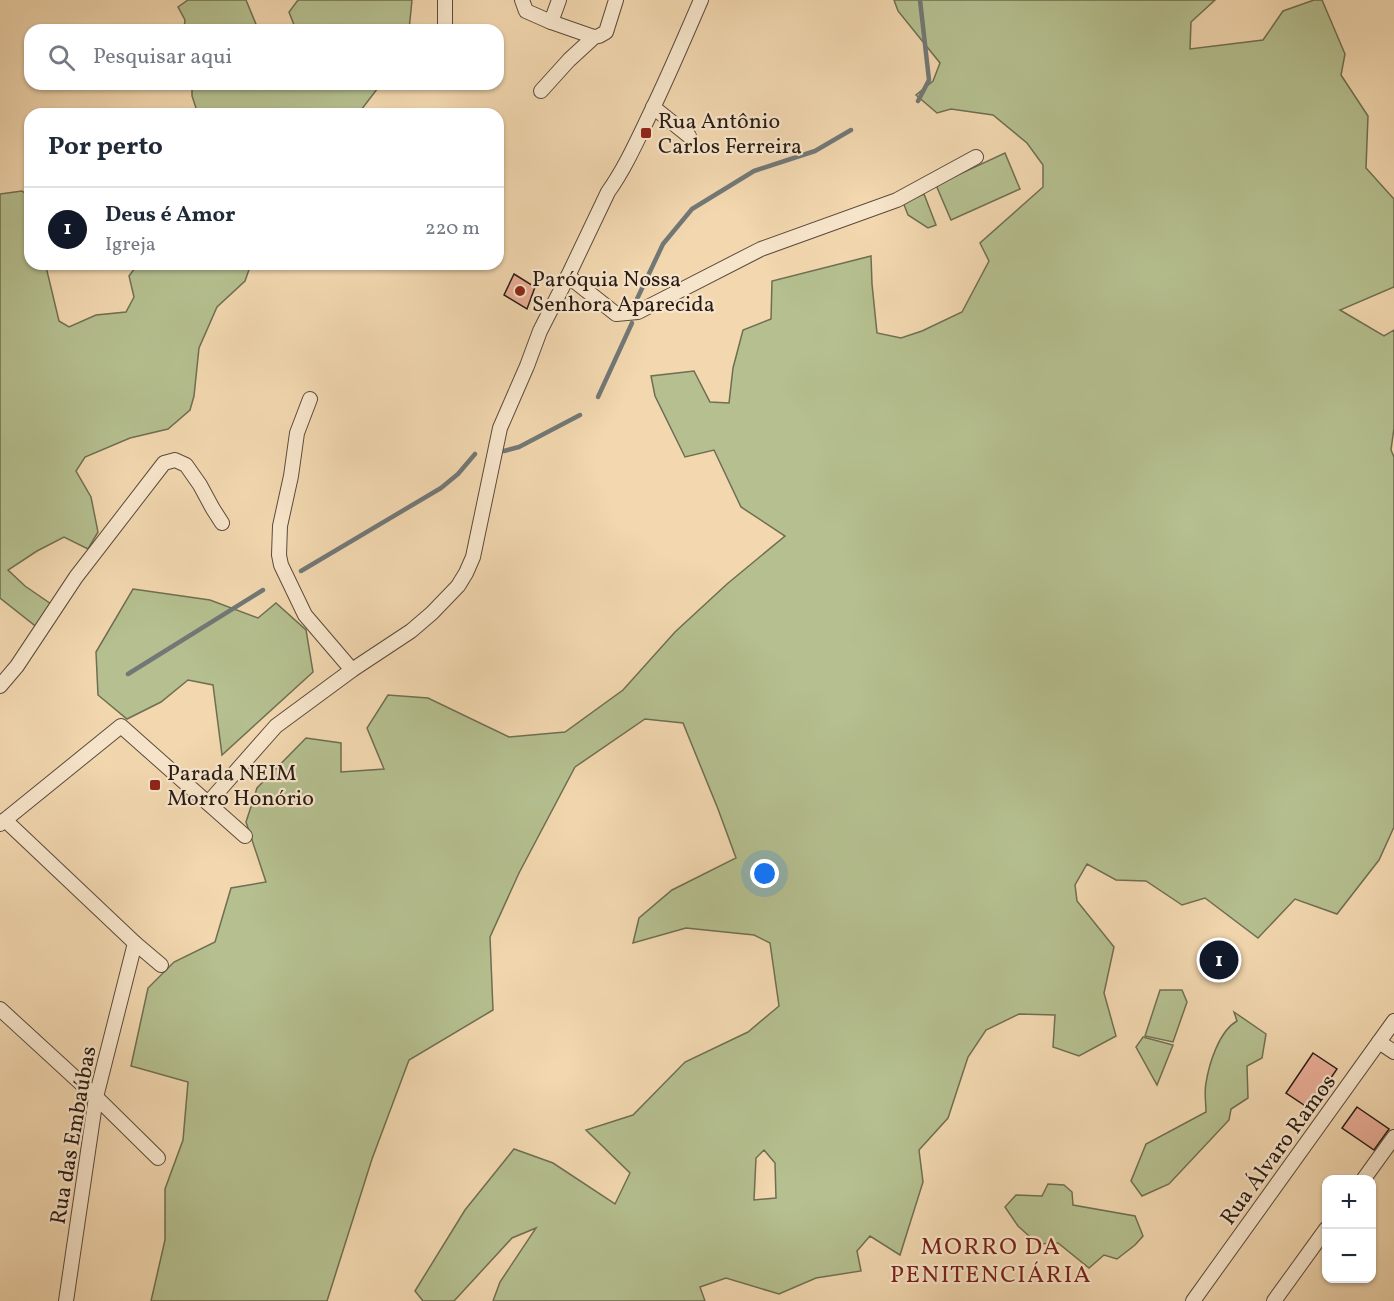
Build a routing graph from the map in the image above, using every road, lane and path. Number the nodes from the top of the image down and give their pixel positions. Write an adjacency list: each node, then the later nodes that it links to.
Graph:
1 (445, 0): 7 (street)
2 (522, 0): 6 (street)
3 (559, 0): 6 (street)
4 (616, 0): 8 (street)
5 (700, 0): 10 (street)
6 (551, 22): 8 (street)
7 (445, 24)
8 (594, 37): 9 (street)
9 (542, 91)
10 (653, 107): 11 (street); 13 (street)
11 (689, 136)
12 (976, 157): 13 (street)
13 (568, 276): 16 (street)
14 (310, 399): 16 (street)
15 (222, 523): 17 (street)
16 (352, 670): 18 (street)
17 (0, 686)
18 (208, 803): 19 (street); 20 (street)
19 (2, 822): 21 (street)
20 (245, 836)
21 (135, 943): 22 (street); 27 (street, Rua das Embaúbas)
22 (161, 965)
23 (0, 1009): 27 (street)
24 (1394, 1021): 25 (street, Rua Álvaro Ramos)
25 (1379, 1042): 26 (street); 33 (street, Rua Álvaro Ramos)
26 (1394, 1052)
27 (96, 1097): 29 (street); 32 (street, Rua das Embaúbas)
28 (1394, 1137): 30 (street)
29 (158, 1158)
30 (1366, 1175)
31 (1322, 1235): 34 (street)
32 (66, 1301)
33 (1193, 1301)
34 (1274, 1301)

